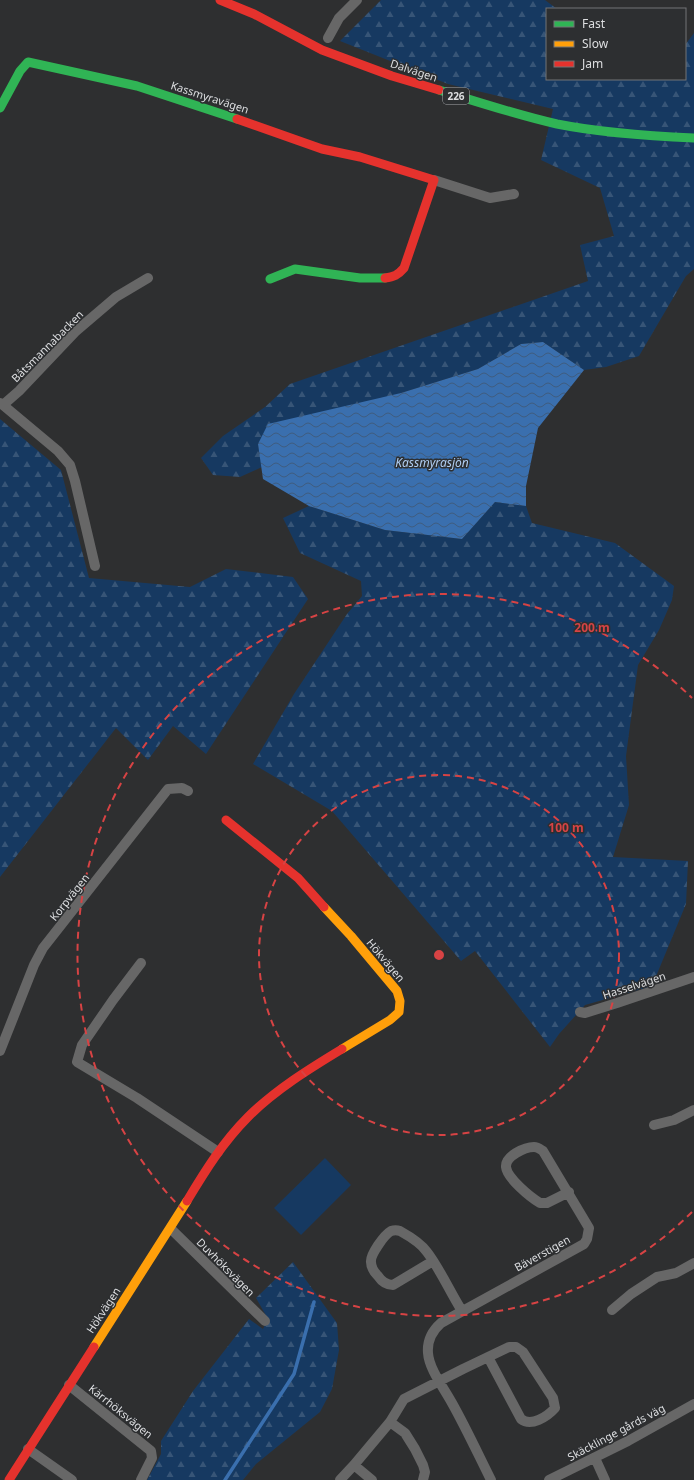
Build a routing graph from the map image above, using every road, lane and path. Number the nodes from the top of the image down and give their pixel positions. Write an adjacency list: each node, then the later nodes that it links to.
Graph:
1 (216, 0): 4 (street, Dalvägen / 226)
2 (220, 0): 4 (street, Dalvägen)
3 (357, 0): 5 (street)
4 (231, 5): 7 (street, Dalvägen / 226)
5 (328, 38)
6 (0, 108): 8 (street, Kassmyravägen)
7 (694, 138)
8 (434, 180): 9 (street, Kassmyravägen); 11 (street)
9 (514, 194)
10 (148, 278): 12 (street, Båtsmannabacken)
11 (270, 279)
12 (1, 404): 13 (street, Båtsmannabacken)
13 (95, 566)
14 (188, 791): 19 (street, Korpvägen)
15 (226, 820): 22 (street, Hökvägen)
16 (141, 964): 22 (street)
17 (694, 977): 18 (street, Hasselvägen)
18 (580, 1012)
19 (0, 1051)
20 (694, 1110): 21 (street)
21 (654, 1125)
22 (218, 1152): 24 (street, Hökvägen)
23 (569, 1192): 23 (street, Bäverstigen); 28 (street, Bäverstigen)
24 (171, 1229): 29 (street, Duvhöksvägen); 32 (street, Hökvägen)
25 (433, 1261): 25 (street); 28 (street)
26 (694, 1263): 27 (street)
27 (612, 1310)
28 (462, 1311): 31 (street, Bäverstigen)
29 (264, 1321)
30 (488, 1357): 30 (street); 31 (street)
31 (440, 1380): 34 (street); 44 (street, Bäverstigen)
32 (69, 1386): 35 (street, Hökvägen); 40 (street, Kärrhöksvägen)
33 (694, 1404): 36 (street, Skäcklinge gårds väg)
34 (390, 1422): 37 (street); 43 (street)
35 (28, 1449): 38 (street, Hökvägen); 39 (street)
36 (595, 1458): 45 (street, Skäcklinge gårds väg); 46 (street)
37 (354, 1464): 41 (street); 42 (street)
38 (9, 1480)
39 (72, 1480)
40 (141, 1480)
41 (340, 1480)
42 (372, 1480)
43 (422, 1480)
44 (491, 1480)
45 (549, 1480)
46 (605, 1480)

